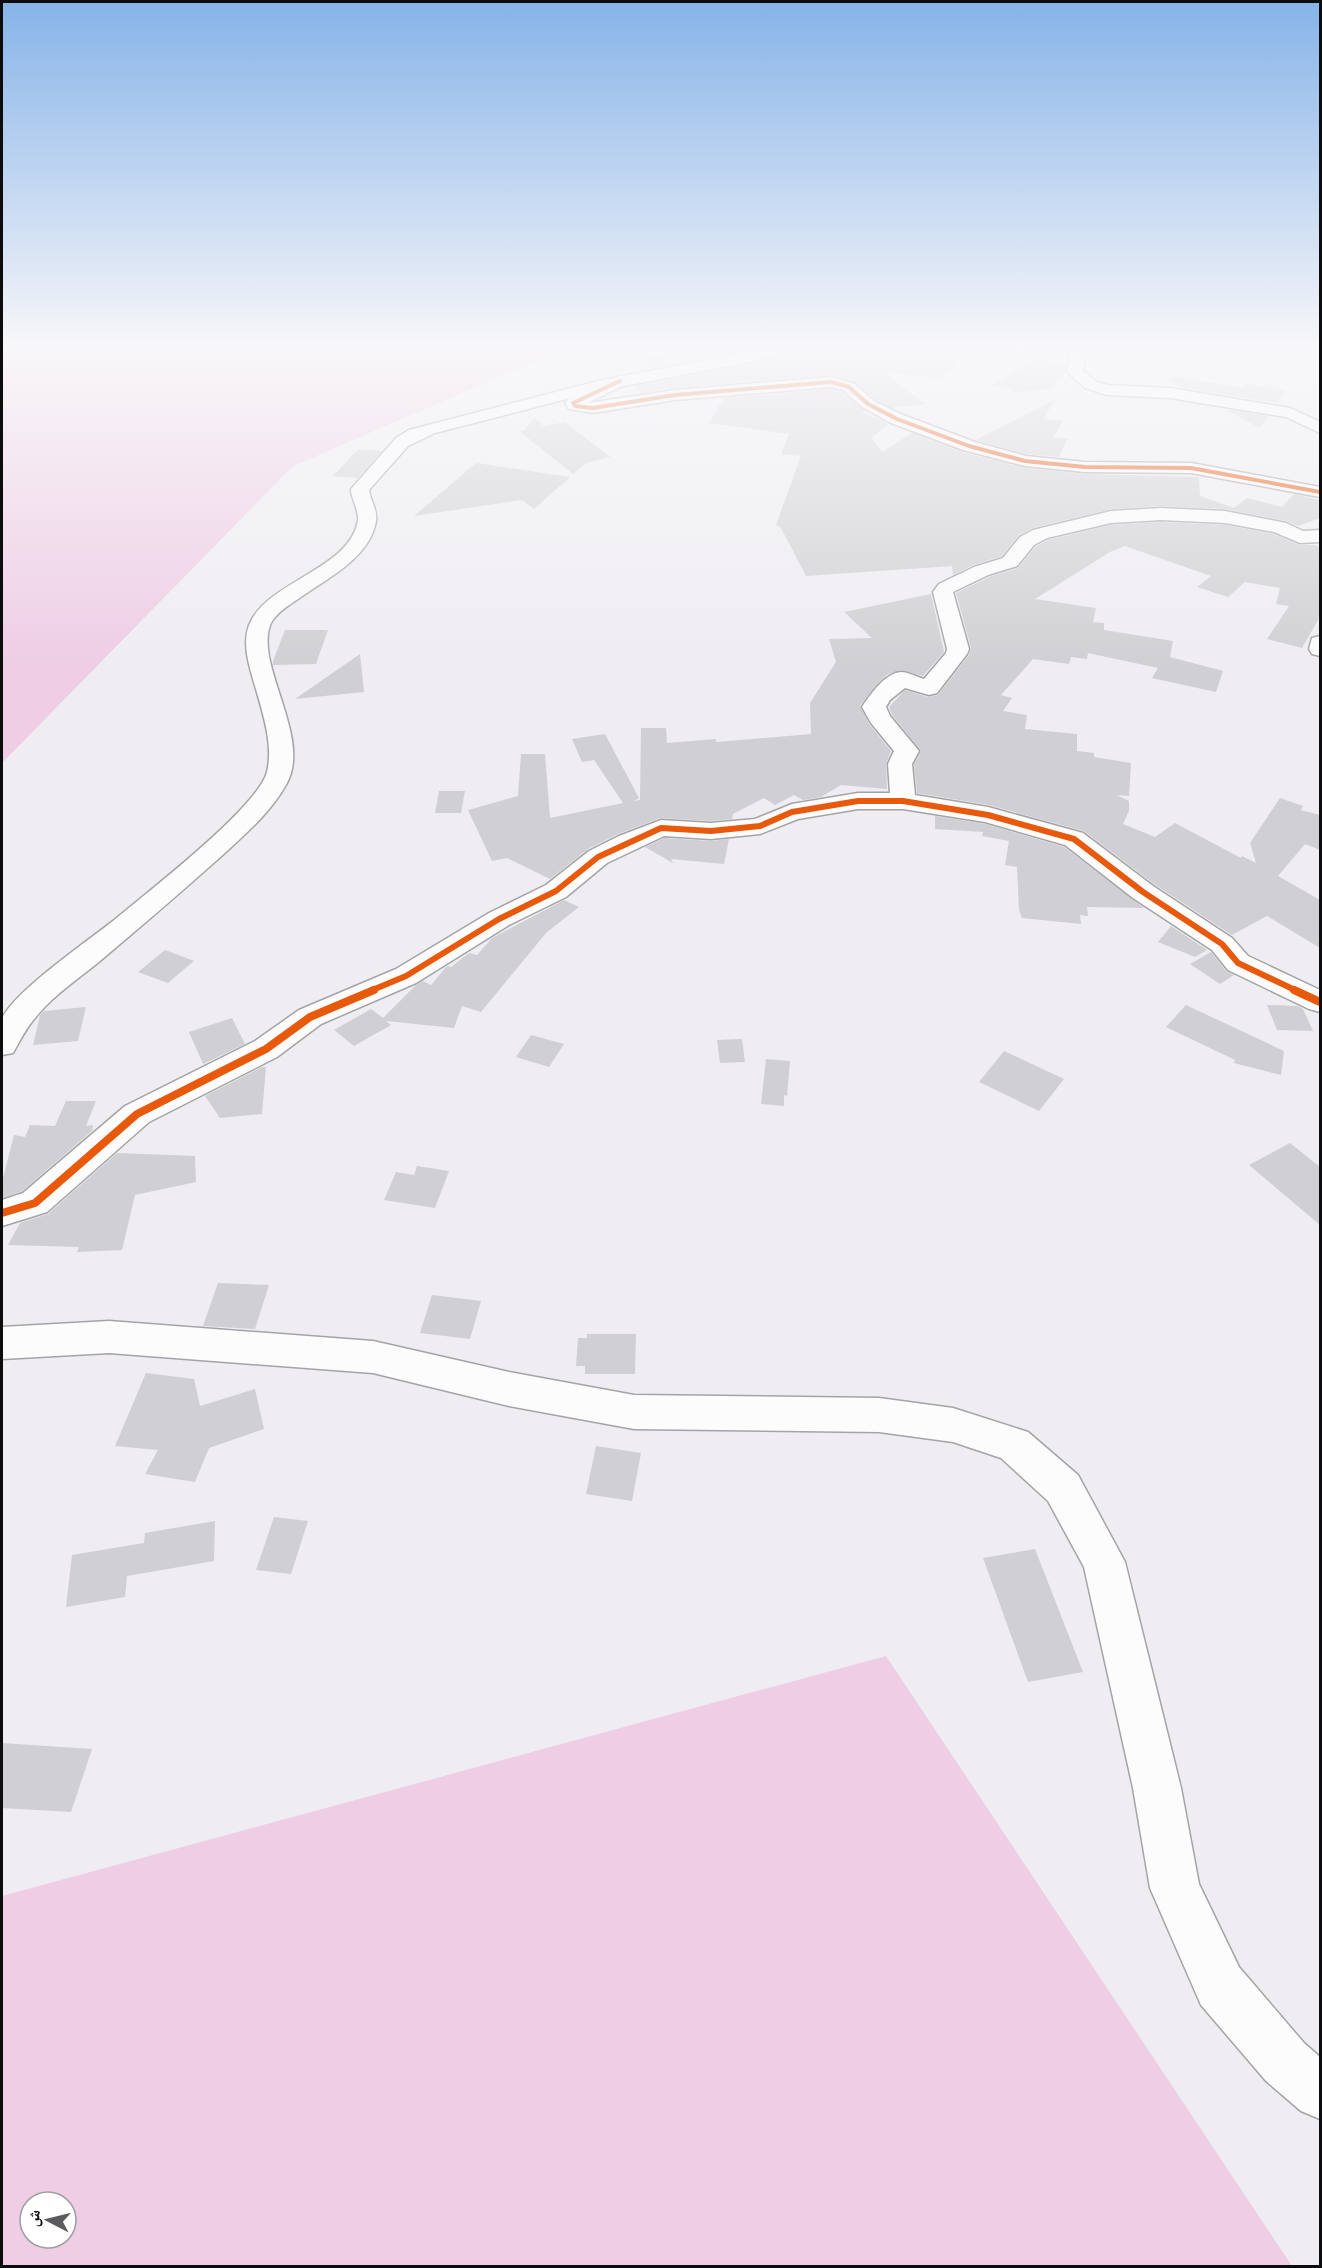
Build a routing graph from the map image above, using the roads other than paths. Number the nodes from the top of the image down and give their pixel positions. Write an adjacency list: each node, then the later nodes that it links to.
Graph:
1 (391, 455): 9 (street)
2 (1002, 455): 3 (street)
3 (1320, 492)
4 (1320, 536): 7 (street)
5 (1320, 643): 6 (street)
6 (1320, 650)
7 (903, 801): 8 (street); 10 (street)
8 (1320, 1002)
9 (2, 1045)
10 (2, 1213)
11 (2, 1343): 12 (street)
12 (1320, 2092)

